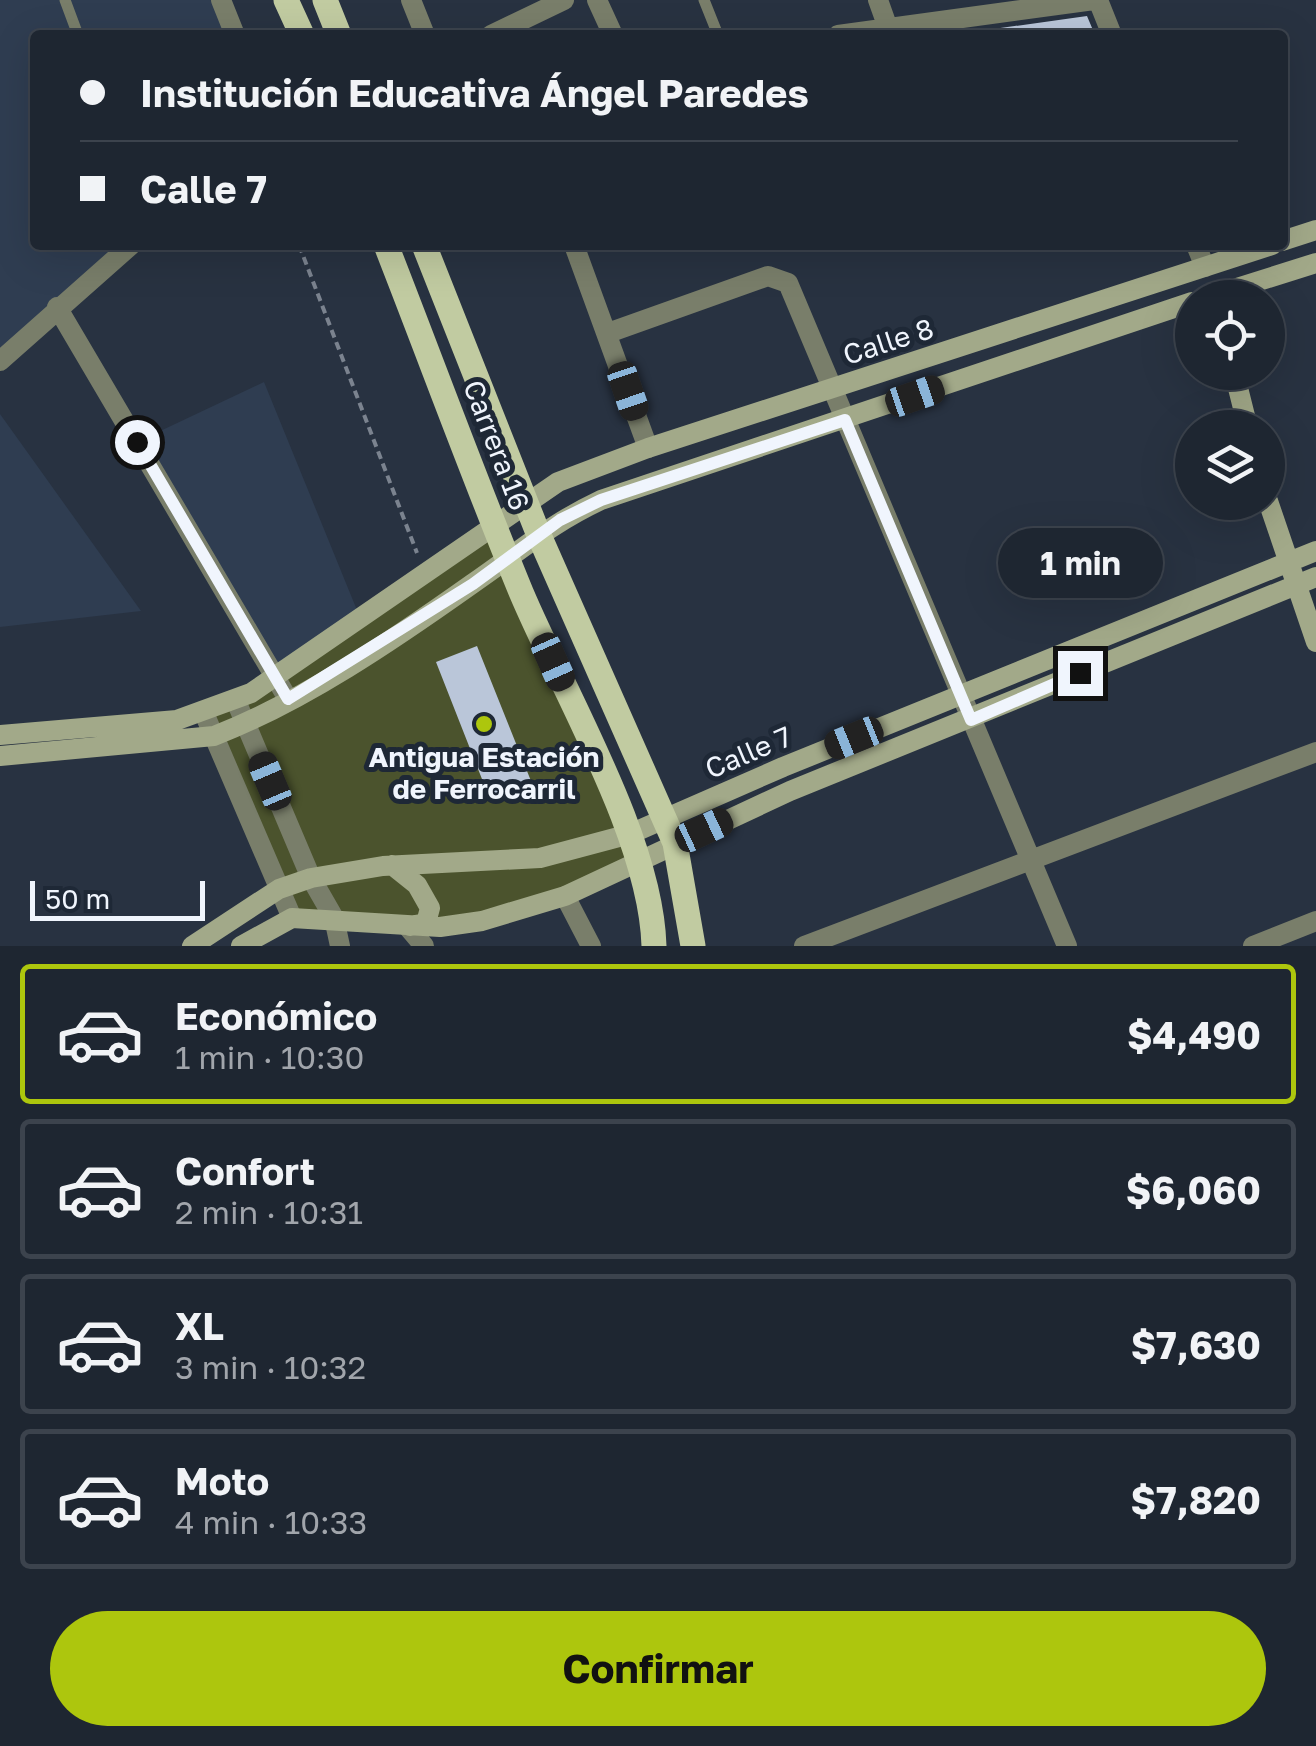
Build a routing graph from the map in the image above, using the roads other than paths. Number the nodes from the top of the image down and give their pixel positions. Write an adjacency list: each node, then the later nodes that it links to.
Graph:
1 (65, 0): 12 (lane)
2 (221, 0): 13 (street)
3 (286, 0): 14 (main road)
4 (325, 0): 15 (main road)
5 (411, 0): 16 (street)
6 (564, 0): 17 (street)
7 (596, 0): 18 (street)
8 (704, 0): 19 (lane)
9 (878, 0): 11 (street)
10 (1096, 0): 11 (street); 21 (street)
11 (888, 28): 20 (street)
12 (76, 30)
13 (233, 30)
14 (300, 30)
15 (337, 30)
16 (423, 30)
17 (501, 30)
18 (611, 30)
19 (716, 30)
20 (874, 30)
21 (1110, 30)
22 (1316, 230): 23 (main road)
23 (1288, 240)
24 (126, 250): 34 (street)
25 (388, 250): 43 (main road, Carrera 16)
26 (426, 250): 41 (main road, Carrera 16)
27 (576, 250): 36 (street)
28 (1198, 250): 31 (street)
29 (1257, 250): 31 (main road, Calle 8)
30 (1316, 263): 33 (main road)
31 (1205, 267): 32 (main road); 38 (main road, Calle 8)
32 (1208, 280)
33 (1262, 280)
34 (57, 306): 37 (street); 51 (street)
35 (1175, 308): 39 (main road)
36 (608, 333): 38 (street); 40 (street)
37 (0, 361)
38 (834, 388): 39 (street); 40 (main road, Calle 8)
39 (845, 420): 44 (main road); 52 (street)
40 (648, 448): 41 (main road, Calle 8)
41 (527, 502): 43 (main road, Calle 8); 44 (main road, Carrera 16)
42 (1274, 520): 47 (main road)
43 (496, 524): 46 (main road, Carrera 16); 51 (main road, Calle 8)
44 (538, 533): 46 (main road); 62 (main road, Carrera 16)
45 (1316, 551): 47 (main road, Calle 7)
46 (508, 557): 53 (main road); 63 (main road, Carrera 16)
47 (1286, 563): 49 (main road); 52 (main road, Calle 7)
48 (1316, 577): 49 (main road, Calle 7)
49 (1294, 586): 50 (main road); 56 (main road, Calle 7)
50 (1316, 642)
51 (275, 678): 53 (street); 54 (main road)
52 (960, 694): 56 (street); 62 (main road, Calle 7)
53 (288, 699): 57 (main road)
54 (236, 701): 55 (main road); 57 (street)
55 (204, 713): 58 (main road); 59 (street)
56 (971, 720): 64 (main road, Calle 7); 66 (street)
57 (246, 724): 59 (main road); 68 (street)
58 (0, 735)
59 (214, 736): 61 (main road); 69 (street)
60 (1316, 752): 66 (street)
61 (0, 756)
62 (664, 818): 63 (main road, Calle 7); 64 (main road, Carrera 16)
63 (630, 834): 65 (main road, Carrera 16); 67 (main road, Calle 7)
64 (675, 842): 65 (main road, Calle 7); 75 (main road, Carrera 16)
65 (638, 861): 70 (main road, Calle 7); 81 (main road, Carrera 16)
66 (1032, 863): 82 (street); 83 (street)
67 (392, 865): 68 (main road, Calle 7); 74 (main road)
68 (311, 878): 69 (main road, Calle 7); 72 (street)
69 (279, 889): 71 (street); 76 (main road, Calle 7)
70 (565, 896): 74 (main road, Calle 7); 80 (street)
71 (292, 918): 72 (main road, Calle 7); 77 (main road, Calle 7)
72 (334, 918): 74 (main road, Calle 7); 78 (street)
73 (1316, 922): 84 (street)
74 (407, 936): 79 (street)
75 (695, 943)
76 (192, 946)
77 (241, 946)
78 (340, 946)
79 (424, 946)
80 (591, 946)
81 (654, 946)
82 (804, 946)
83 (1067, 946)
84 (1254, 946)

